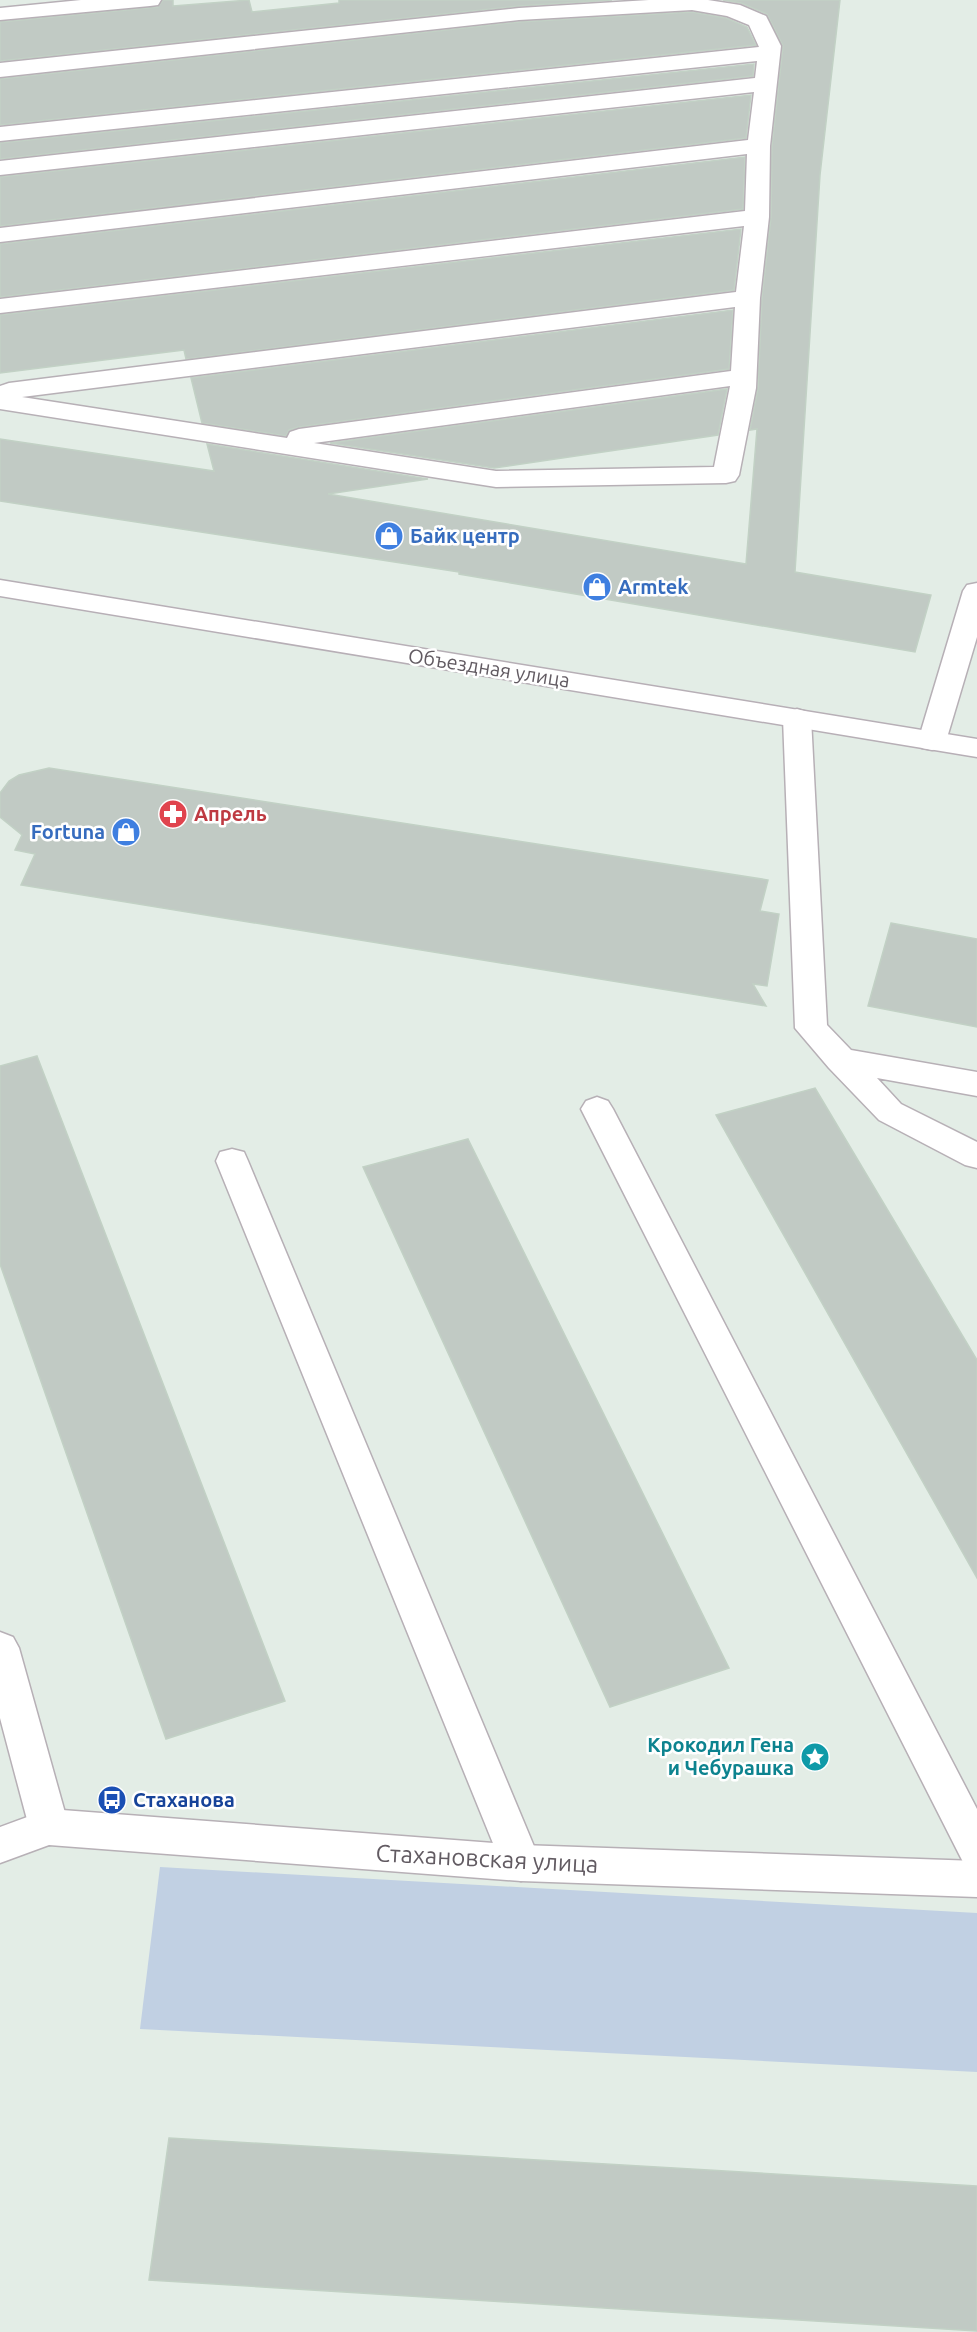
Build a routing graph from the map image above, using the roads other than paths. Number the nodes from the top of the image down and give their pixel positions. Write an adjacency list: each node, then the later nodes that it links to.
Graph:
1 (150, 0): 3 (main road)
2 (440, 2): 4 (main road)
3 (0, 14)
4 (519, 14): 5 (main road); 6 (main road)
5 (769, 53): 7 (main road); 8 (main road)
6 (0, 70)
7 (765, 84): 9 (main road); 10 (main road)
8 (0, 134)
9 (759, 146): 11 (main road); 12 (main road)
10 (0, 168)
11 (757, 217): 13 (main road); 14 (main road)
12 (0, 235)
13 (748, 298): 15 (main road); 16 (main road)
14 (0, 306)
15 (744, 377): 18 (main road); 18 (main road)
16 (0, 392)
17 (0, 401): 18 (main road)
18 (266, 442)
19 (0, 588): 21 (main road, Объездная улица)
20 (975, 602): 22 (main road)
21 (797, 718): 22 (main road, Объездная улица); 24 (main road)
22 (932, 741): 23 (main road, Объездная улица)
23 (977, 748)
24 (840, 1059): 25 (main road); 27 (main road)
25 (977, 1084)
26 (597, 1109): 32 (main road)
27 (977, 1156)
28 (232, 1161): 33 (main road)
29 (0, 1648): 30 (main road)
30 (49, 1827): 31 (main road, Стахановская улица); 33 (main road, Стахановская улица)
31 (0, 1845)
32 (977, 1849)
33 (521, 1863): 34 (main road, Стахановская улица)
34 (977, 1879)

